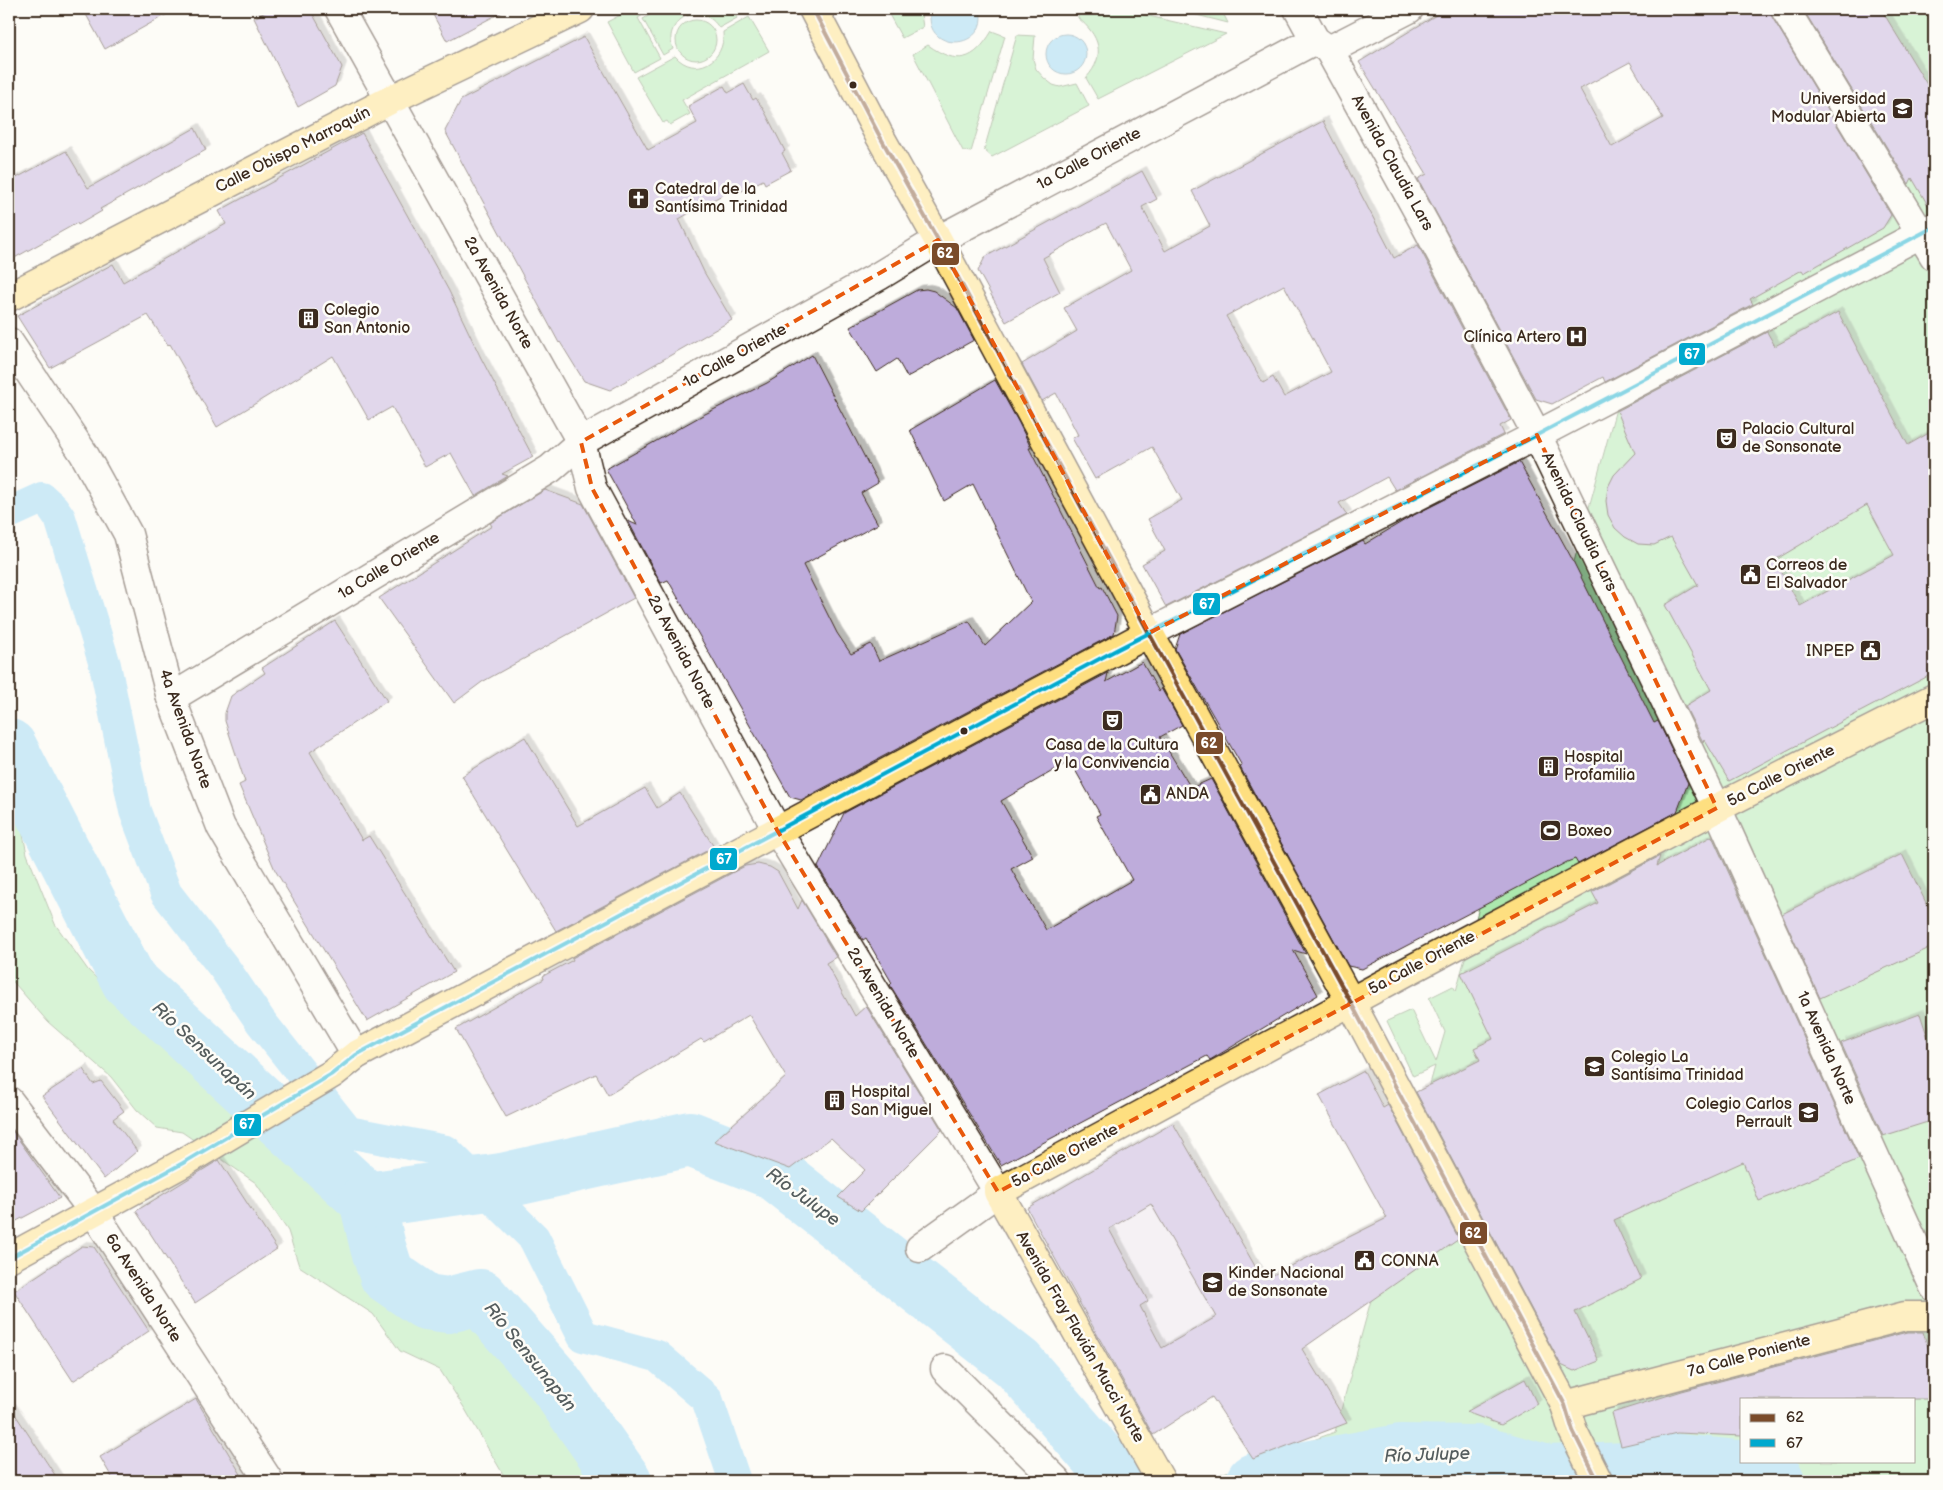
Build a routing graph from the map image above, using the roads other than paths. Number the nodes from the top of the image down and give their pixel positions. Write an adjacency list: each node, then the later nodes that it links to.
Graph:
1 (339, 9): 8 (street, 2a Avenida Norte)
2 (580, 9): 8 (main road, Calle Obispo Marroquín)
3 (813, 9): 10 (main road)
4 (1298, 9): 7 (street, Avenida Claudia Lars)
5 (1409, 9): 7 (street, 1a Calle Oriente)
6 (1785, 9): 9 (street)
7 (1322, 45): 10 (street, 1a Calle Oriente); 13 (street, Avenida Claudia Lars)
8 (390, 100): 11 (main road, Calle Obispo Marroquín); 14 (street, 2a Avenida Norte)
9 (1930, 239): 13 (street)
10 (938, 240): 14 (street, 1a Calle Oriente); 15 (main road)
11 (9, 297)
12 (9, 342): 16 (street, 4a Avenida Norte)
13 (1537, 435): 15 (street); 18 (street, Avenida Claudia Lars)
14 (581, 442): 16 (street, 1a Calle Oriente); 19 (street, 2a Avenida Norte)
15 (1149, 633): 19 (main road); 20 (main road)
16 (171, 698): 21 (street, 4a Avenida Norte)
17 (1934, 698): 18 (main road, 5a Calle Oriente)
18 (1717, 808): 20 (main road, 5a Calle Oriente); 27 (street, 1a Avenida Norte)
19 (777, 830): 21 (main road); 23 (street, 2a Avenida Norte)
20 (1350, 1001): 23 (main road, 5a Calle Oriente); 30 (main road)
21 (356, 1055): 24 (main road)
22 (9, 1101): 24 (street, 6a Avenida Norte)
23 (998, 1192): 25 (street, 5a Calle Oriente); 31 (main road, Avenida Fray Flavián Mucci Norte)
24 (93, 1211): 26 (main road); 32 (street, 6a Avenida Norte)
25 (920, 1248)
26 (9, 1258)
27 (1934, 1287)
28 (1934, 1316): 30 (main road, 7a Calle Poniente)
29 (945, 1369): 33 (street)
30 (1566, 1405): 34 (main road)
31 (1159, 1477)
32 (269, 1481)
33 (1057, 1481)
34 (1598, 1481)

